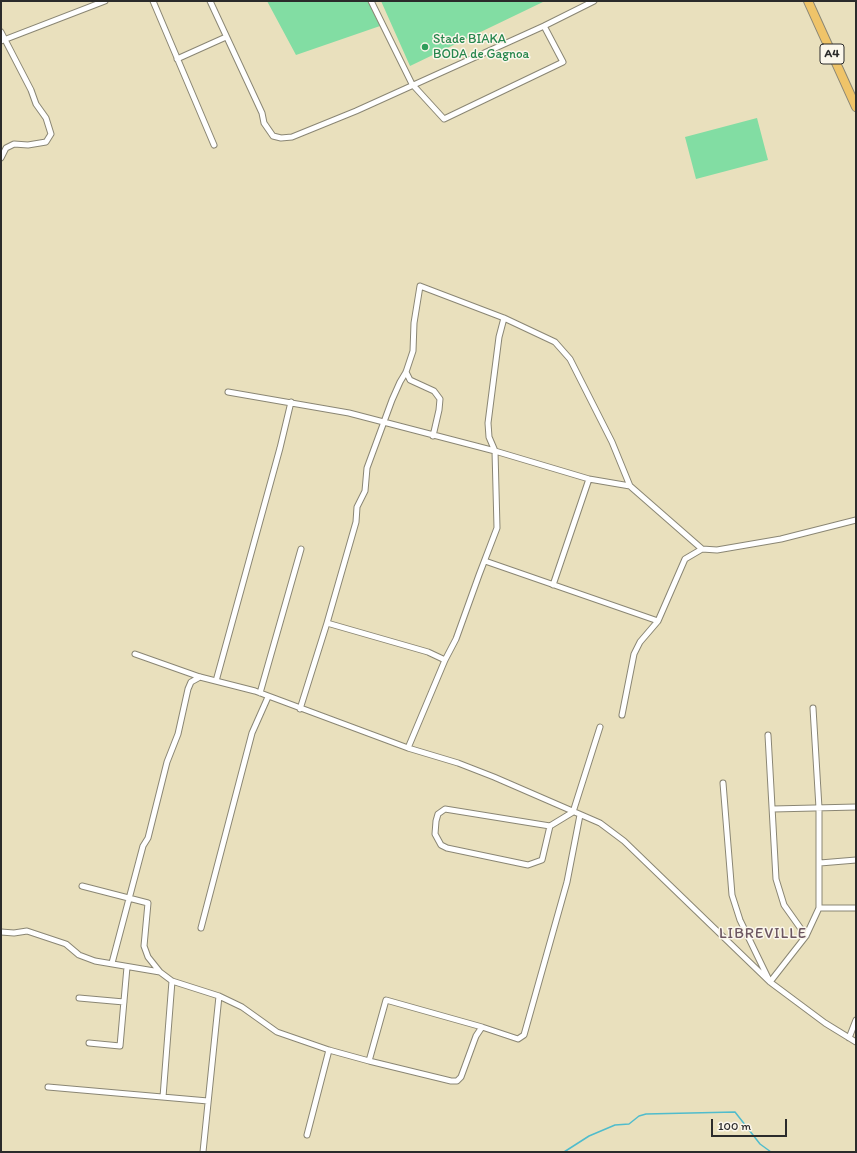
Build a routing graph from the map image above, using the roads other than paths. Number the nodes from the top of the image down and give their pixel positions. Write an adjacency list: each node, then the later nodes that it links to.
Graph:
1 (106, 1): 10 (street)
2 (153, 1): 11 (street)
3 (210, 1): 9 (street)
4 (371, 1): 12 (street)
5 (594, 1): 7 (street)
6 (808, 1): 13 (main road, A4)
7 (544, 26): 12 (street); 12 (street)
8 (1, 32): 10 (street)
9 (226, 37): 11 (street); 12 (street)
10 (3, 40): 16 (street)
11 (178, 58): 15 (street)
12 (412, 84)
13 (854, 98): 14 (main road, A4)
14 (856, 107)
15 (214, 145)
16 (1, 158)
17 (504, 318): 18 (street); 23 (street); 25 (street)
18 (406, 372): 21 (street); 22 (street)
19 (228, 392): 20 (street)
20 (291, 402): 21 (street); 36 (street)
21 (383, 423): 22 (street); 32 (street)
22 (433, 436): 23 (street)
23 (495, 451): 24 (street); 29 (street)
24 (589, 479): 25 (street); 30 (street)
25 (630, 486): 28 (street)
26 (856, 520): 28 (street)
27 (301, 549): 37 (street)
28 (702, 549): 31 (street)
29 (484, 561): 30 (street); 34 (street)
30 (553, 585): 31 (street)
31 (658, 622): 41 (street)
32 (328, 623): 34 (street); 40 (street)
33 (135, 654): 35 (street)
34 (445, 660): 44 (street)
35 (200, 677): 36 (street); 55 (street)
36 (216, 681): 37 (street)
37 (260, 693): 38 (street)
38 (268, 696): 40 (street); 58 (street)
39 (813, 708): 47 (street)
40 (300, 709): 44 (street)
41 (622, 715)
42 (600, 727): 49 (street)
43 (768, 735): 48 (street)
44 (408, 748): 49 (street)
45 (723, 783): 65 (street)
46 (856, 807): 47 (street)
47 (819, 808): 48 (street); 53 (street)
48 (773, 809): 60 (street)
49 (573, 812): 50 (street); 51 (street)
50 (580, 815): 65 (street); 70 (street)
51 (550, 826): 51 (street)
52 (856, 860): 53 (street)
53 (820, 863): 56 (street)
54 (82, 886): 55 (street)
55 (129, 898): 61 (street); 63 (street)
56 (819, 908): 57 (street); 60 (street)
57 (856, 908)
58 (201, 928)
59 (1, 932): 61 (street)
60 (806, 936): 65 (street)
61 (112, 963): 62 (street)
62 (127, 967): 63 (street); 68 (street)
63 (160, 972): 64 (street)
64 (172, 981): 66 (street); 77 (street)
65 (770, 982): 71 (street)
66 (219, 996): 74 (street); 78 (street)
67 (79, 998): 68 (street)
68 (124, 1002): 73 (street)
69 (856, 1020): 71 (street)
70 (482, 1027): 75 (street); 75 (street)
71 (849, 1038): 72 (street)
72 (856, 1042)
73 (89, 1043)
74 (329, 1050): 75 (street); 79 (street)
75 (369, 1061)
76 (48, 1088): 77 (street)
77 (164, 1097): 78 (street)
78 (208, 1101): 80 (street)
79 (308, 1135)
80 (203, 1152)

